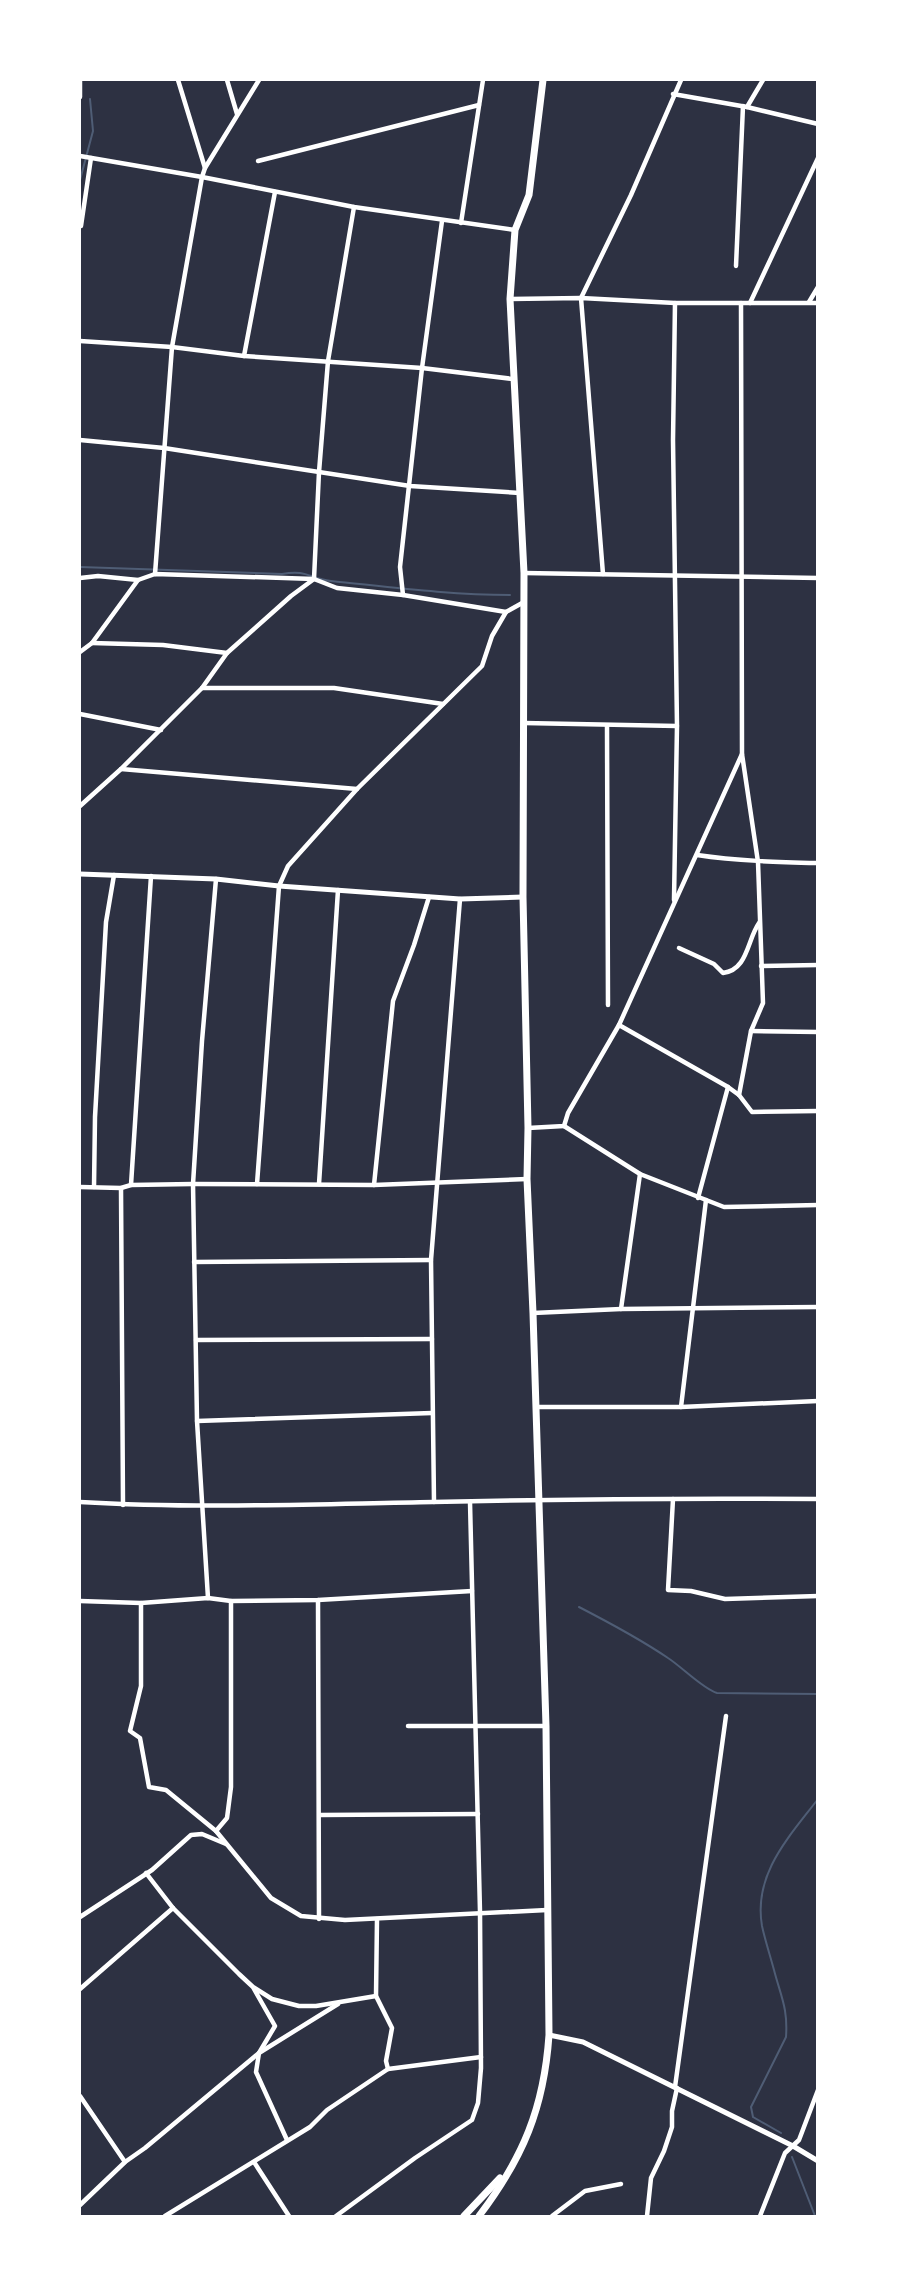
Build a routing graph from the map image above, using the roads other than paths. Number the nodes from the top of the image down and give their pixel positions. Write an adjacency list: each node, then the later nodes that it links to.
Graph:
1 (80, 80): 10 (street)
2 (178, 80): 19 (street)
3 (227, 80): 13 (street)
4 (260, 80): 13 (street)
5 (483, 80): 11 (street)
6 (543, 80): 26 (main road)
7 (681, 80): 9 (street)
8 (763, 80): 12 (street)
9 (673, 94): 12 (street); 29 (street)
10 (80, 97)
11 (479, 105): 18 (street); 24 (street)
12 (745, 107): 14 (street); 27 (street)
13 (237, 114): 19 (street)
14 (818, 124)
15 (80, 156): 16 (street)
16 (91, 158): 20 (street); 25 (street)
17 (818, 158): 34 (street)
18 (258, 161)
19 (205, 168): 20 (street)
20 (202, 177): 21 (street); 37 (street)
21 (275, 192): 22 (street); 38 (street)
22 (354, 207): 23 (street); 39 (street)
23 (442, 221): 24 (street); 40 (street)
24 (461, 223): 26 (street)
25 (81, 226)
26 (515, 230): 30 (main road)
27 (736, 266)
28 (818, 287): 31 (street)
29 (581, 298): 30 (street); 32 (street); 49 (street)
30 (510, 299): 41 (main road)
31 (809, 302): 34 (street); 35 (street)
32 (675, 303): 33 (street); 50 (street)
33 (741, 303): 34 (street); 51 (street)
34 (750, 303)
35 (818, 303)
36 (80, 341): 37 (street)
37 (172, 347): 38 (street); 43 (street)
38 (244, 356): 39 (street)
39 (328, 361): 40 (street); 44 (street)
40 (422, 368): 41 (street); 45 (street)
41 (513, 379): 46 (main road)
42 (80, 440): 43 (street)
43 (164, 447): 44 (street); 48 (street)
44 (319, 472): 45 (street); 54 (street)
45 (410, 486): 46 (street); 56 (street)
46 (520, 493): 47 (main road)
47 (524, 573): 49 (street); 57 (main road)
48 (155, 574): 54 (street); 55 (street)
49 (603, 574): 50 (street)
50 (676, 574): 51 (street); 67 (street)
51 (741, 577): 53 (street); 69 (street)
52 (80, 578): 55 (street)
53 (818, 578)
54 (314, 579): 56 (street); 61 (street)
55 (138, 580): 59 (street)
56 (403, 596): 58 (street)
57 (524, 601): 58 (street); 65 (main road)
58 (506, 612): 63 (street)
59 (92, 643): 60 (street); 61 (street)
60 (80, 652)
61 (227, 653): 62 (street)
62 (202, 688): 63 (street); 68 (street)
63 (443, 704): 71 (street)
64 (80, 714): 68 (street)
65 (524, 723): 66 (street); 83 (main road)
66 (607, 726): 67 (street); 90 (street)
67 (678, 726): 85 (street)
68 (161, 730): 70 (street)
69 (742, 754): 73 (street); 74 (street)
70 (121, 769): 71 (street); 72 (street)
71 (357, 789): 80 (street)
72 (80, 806)
73 (697, 855): 74 (street); 85 (street)
74 (758, 862): 75 (street); 86 (street)
75 (818, 863)
76 (80, 874): 77 (street)
77 (114, 875): 78 (street); 108 (street)
78 (151, 876): 79 (street); 105 (street)
79 (216, 879): 80 (street); 101 (street)
80 (279, 886): 81 (street); 102 (street)
81 (338, 890): 82 (street); 103 (street)
82 (429, 897): 84 (street); 106 (street)
83 (523, 897): 84 (street); 98 (main road)
84 (460, 899): 104 (street)
85 (674, 905): 91 (street)
86 (760, 921): 87 (street); 89 (street)
87 (679, 948)
88 (818, 965): 89 (street)
89 (761, 966): 92 (street)
90 (608, 1005)
91 (620, 1025): 94 (street); 97 (street)
92 (751, 1031): 93 (street); 95 (street)
93 (818, 1032)
94 (728, 1087): 95 (street); 110 (street)
95 (739, 1095): 96 (street)
96 (818, 1111)
97 (564, 1126): 98 (street); 99 (street)
98 (528, 1128): 100 (main road)
99 (640, 1174): 110 (street); 116 (street)
100 (527, 1179): 104 (street); 118 (main road)
101 (193, 1184): 102 (street); 105 (street); 114 (street)
102 (257, 1184): 103 (street)
103 (319, 1184): 106 (street)
104 (435, 1184): 106 (street); 113 (street)
105 (131, 1185): 109 (street)
106 (374, 1185)
107 (80, 1187): 108 (street)
108 (94, 1187): 109 (street)
109 (121, 1188): 132 (street)
110 (698, 1198): 111 (street)
111 (706, 1200): 112 (street); 117 (street)
112 (818, 1205)
113 (431, 1260): 114 (street); 119 (street)
114 (194, 1262): 120 (street)
115 (818, 1307): 117 (street)
116 (621, 1309): 117 (street); 118 (street)
117 (692, 1310): 123 (street)
118 (533, 1313): 122 (main road)
119 (432, 1339): 120 (street); 124 (street)
120 (196, 1340): 125 (street)
121 (818, 1401): 123 (street)
122 (536, 1407): 123 (street); 128 (main road)
123 (681, 1407)
124 (432, 1413): 125 (street); 129 (street)
125 (197, 1421): 133 (street)
126 (673, 1499): 127 (street); 128 (street); 135 (street)
127 (818, 1499)
128 (538, 1500): 130 (street); 144 (main road)
129 (434, 1502): 130 (street); 133 (street)
130 (470, 1502): 134 (street)
131 (80, 1503): 132 (street)
132 (123, 1505): 133 (street)
133 (201, 1506): 136 (street)
134 (472, 1591): 137 (street); 142 (street)
135 (818, 1596)
136 (208, 1598): 139 (street); 140 (street)
137 (318, 1599): 139 (street); 146 (street)
138 (80, 1601): 140 (street)
139 (231, 1601): 147 (street)
140 (141, 1603): 147 (street)
141 (726, 1716): 164 (street)
142 (477, 1725): 143 (street); 144 (street); 145 (street)
143 (408, 1726)
144 (546, 1726): 151 (main road)
145 (478, 1814): 146 (street); 152 (street)
146 (320, 1815): 154 (street)
147 (216, 1831): 148 (street)
148 (226, 1844): 149 (street); 154 (street)
149 (146, 1873): 150 (street); 153 (street)
150 (173, 1908): 156 (street); 157 (street)
151 (547, 1910): 152 (street); 160 (main road)
152 (480, 1912): 155 (street); 162 (street)
153 (80, 1917)
154 (319, 1919): 155 (street)
155 (377, 1919): 158 (street)
156 (253, 1987): 159 (street); 161 (street)
157 (80, 1989)
158 (376, 1996): 159 (street); 163 (street)
159 (338, 2004): 161 (street)
160 (549, 2035): 164 (street); 172 (main road)
161 (259, 2053): 167 (street); 170 (street)
162 (481, 2057): 163 (street); 177 (street)
163 (388, 2069): 167 (street)
164 (676, 2087): 168 (street); 181 (street)
165 (818, 2090): 168 (street)
166 (80, 2096): 170 (street)
167 (287, 2140): 171 (street)
168 (793, 2146): 169 (street); 182 (street)
169 (818, 2161)
170 (125, 2162): 174 (street)
171 (254, 2162): 175 (street); 176 (street)
172 (510, 2168): 178 (main road); 179 (main road)
173 (621, 2184): 180 (street)
174 (80, 2205)
175 (165, 2217)
176 (290, 2217)
177 (336, 2217)
178 (464, 2217)
179 (479, 2217)
180 (552, 2217)
181 (647, 2217)
182 (760, 2217)

